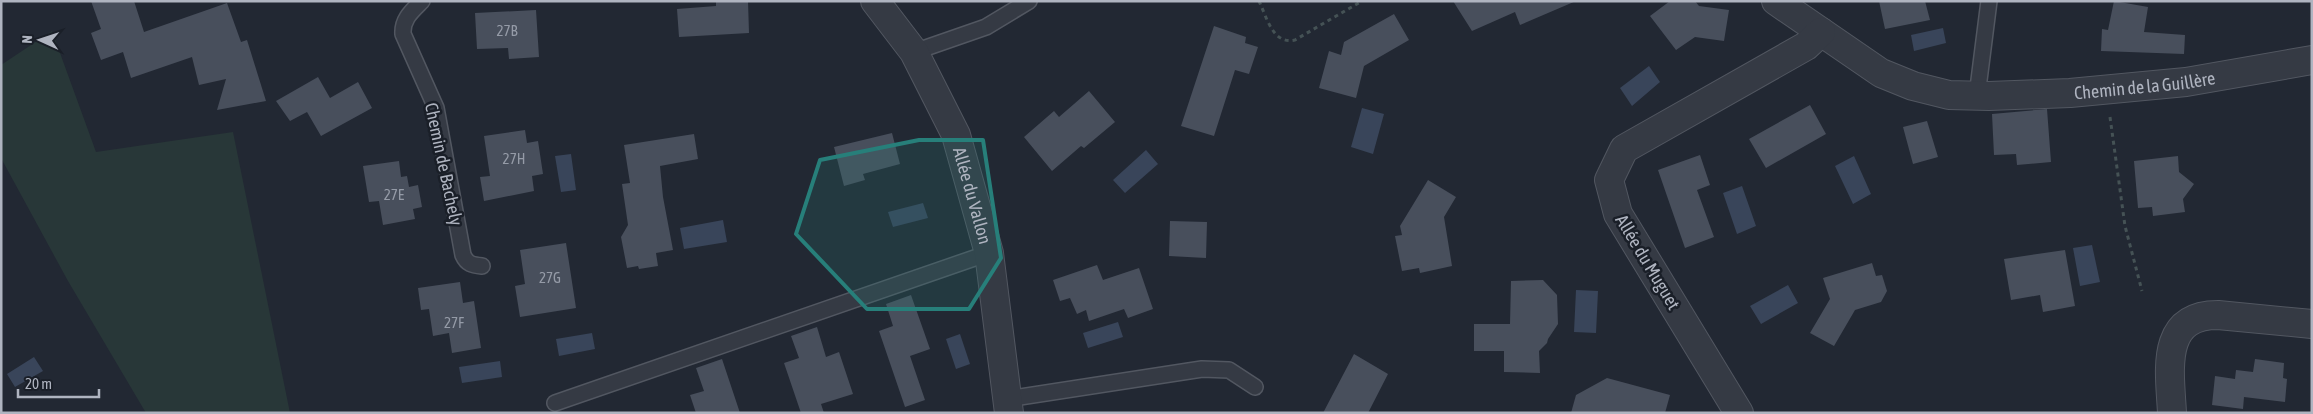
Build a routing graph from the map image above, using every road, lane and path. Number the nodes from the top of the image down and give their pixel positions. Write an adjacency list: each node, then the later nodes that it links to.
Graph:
1 (422, 1): 14 (lane, Chemin de Bachely)
2 (875, 1): 9 (street, Allée du Vallon)
3 (1029, 1): 9 (lane)
4 (1259, 1): 5 (path)
5 (1362, 1)
6 (1776, 1): 8 (street, Chemin de la Guillère)
7 (1989, 1): 12 (lane)
8 (1821, 32): 12 (street, Chemin de la Guillère); 20 (street, Allée du Muguet)
9 (914, 52): 13 (street, Allée du Vallon)
10 (2312, 60): 11 (street, Chemin de la Guillère)
11 (2099, 90): 12 (street, Chemin de la Guillère); 15 (path)
12 (1977, 96)
13 (989, 252): 18 (lane); 19 (street, Allée du Vallon)
14 (482, 266)
15 (2142, 291)
16 (2312, 324): 21 (street)
17 (1255, 387): 19 (lane)
18 (555, 403)
19 (1008, 406)
20 (1739, 413)
21 (2172, 413)

